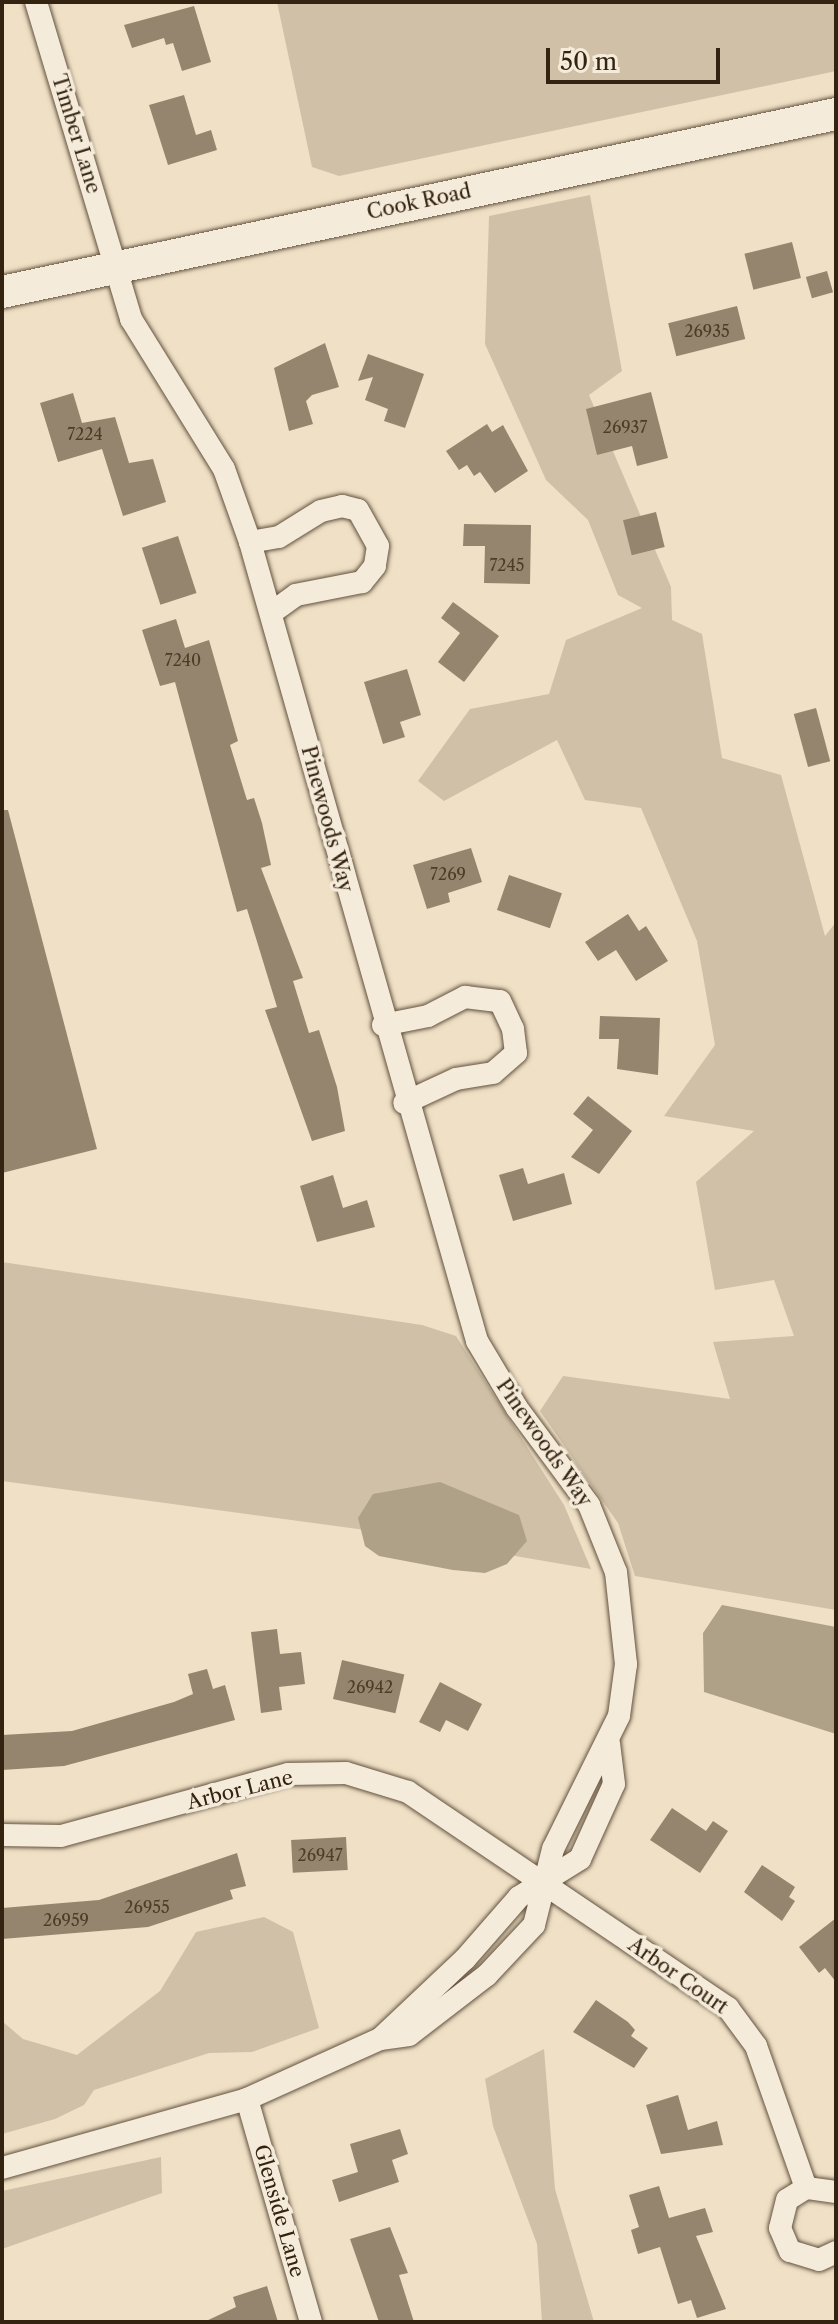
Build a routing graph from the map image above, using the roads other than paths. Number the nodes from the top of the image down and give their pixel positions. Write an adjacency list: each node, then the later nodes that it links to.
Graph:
1 (36, 2): 3 (street, Timber Lane)
2 (836, 114): 3 (street, Cook Road)
3 (115, 267): 4 (street, Cook Road); 5 (street, Pinewoods Way)
4 (2, 292)
5 (250, 542): 6 (street, Pinewoods Way); 6 (street)
6 (271, 613): 7 (street, Pinewoods Way)
7 (383, 1025): 8 (street, Pinewoods Way); 8 (street)
8 (404, 1103): 10 (street, Pinewoods Way)
9 (2, 1835): 10 (street, Arbor Lane)
10 (546, 1885): 11 (street); 13 (street, Arbor Court)
11 (247, 2099): 12 (street); 16 (street, Glenside Lane)
12 (2, 2168)
13 (806, 2188): 14 (street); 15 (street)
14 (836, 2192)
15 (836, 2252)
16 (311, 2322)

